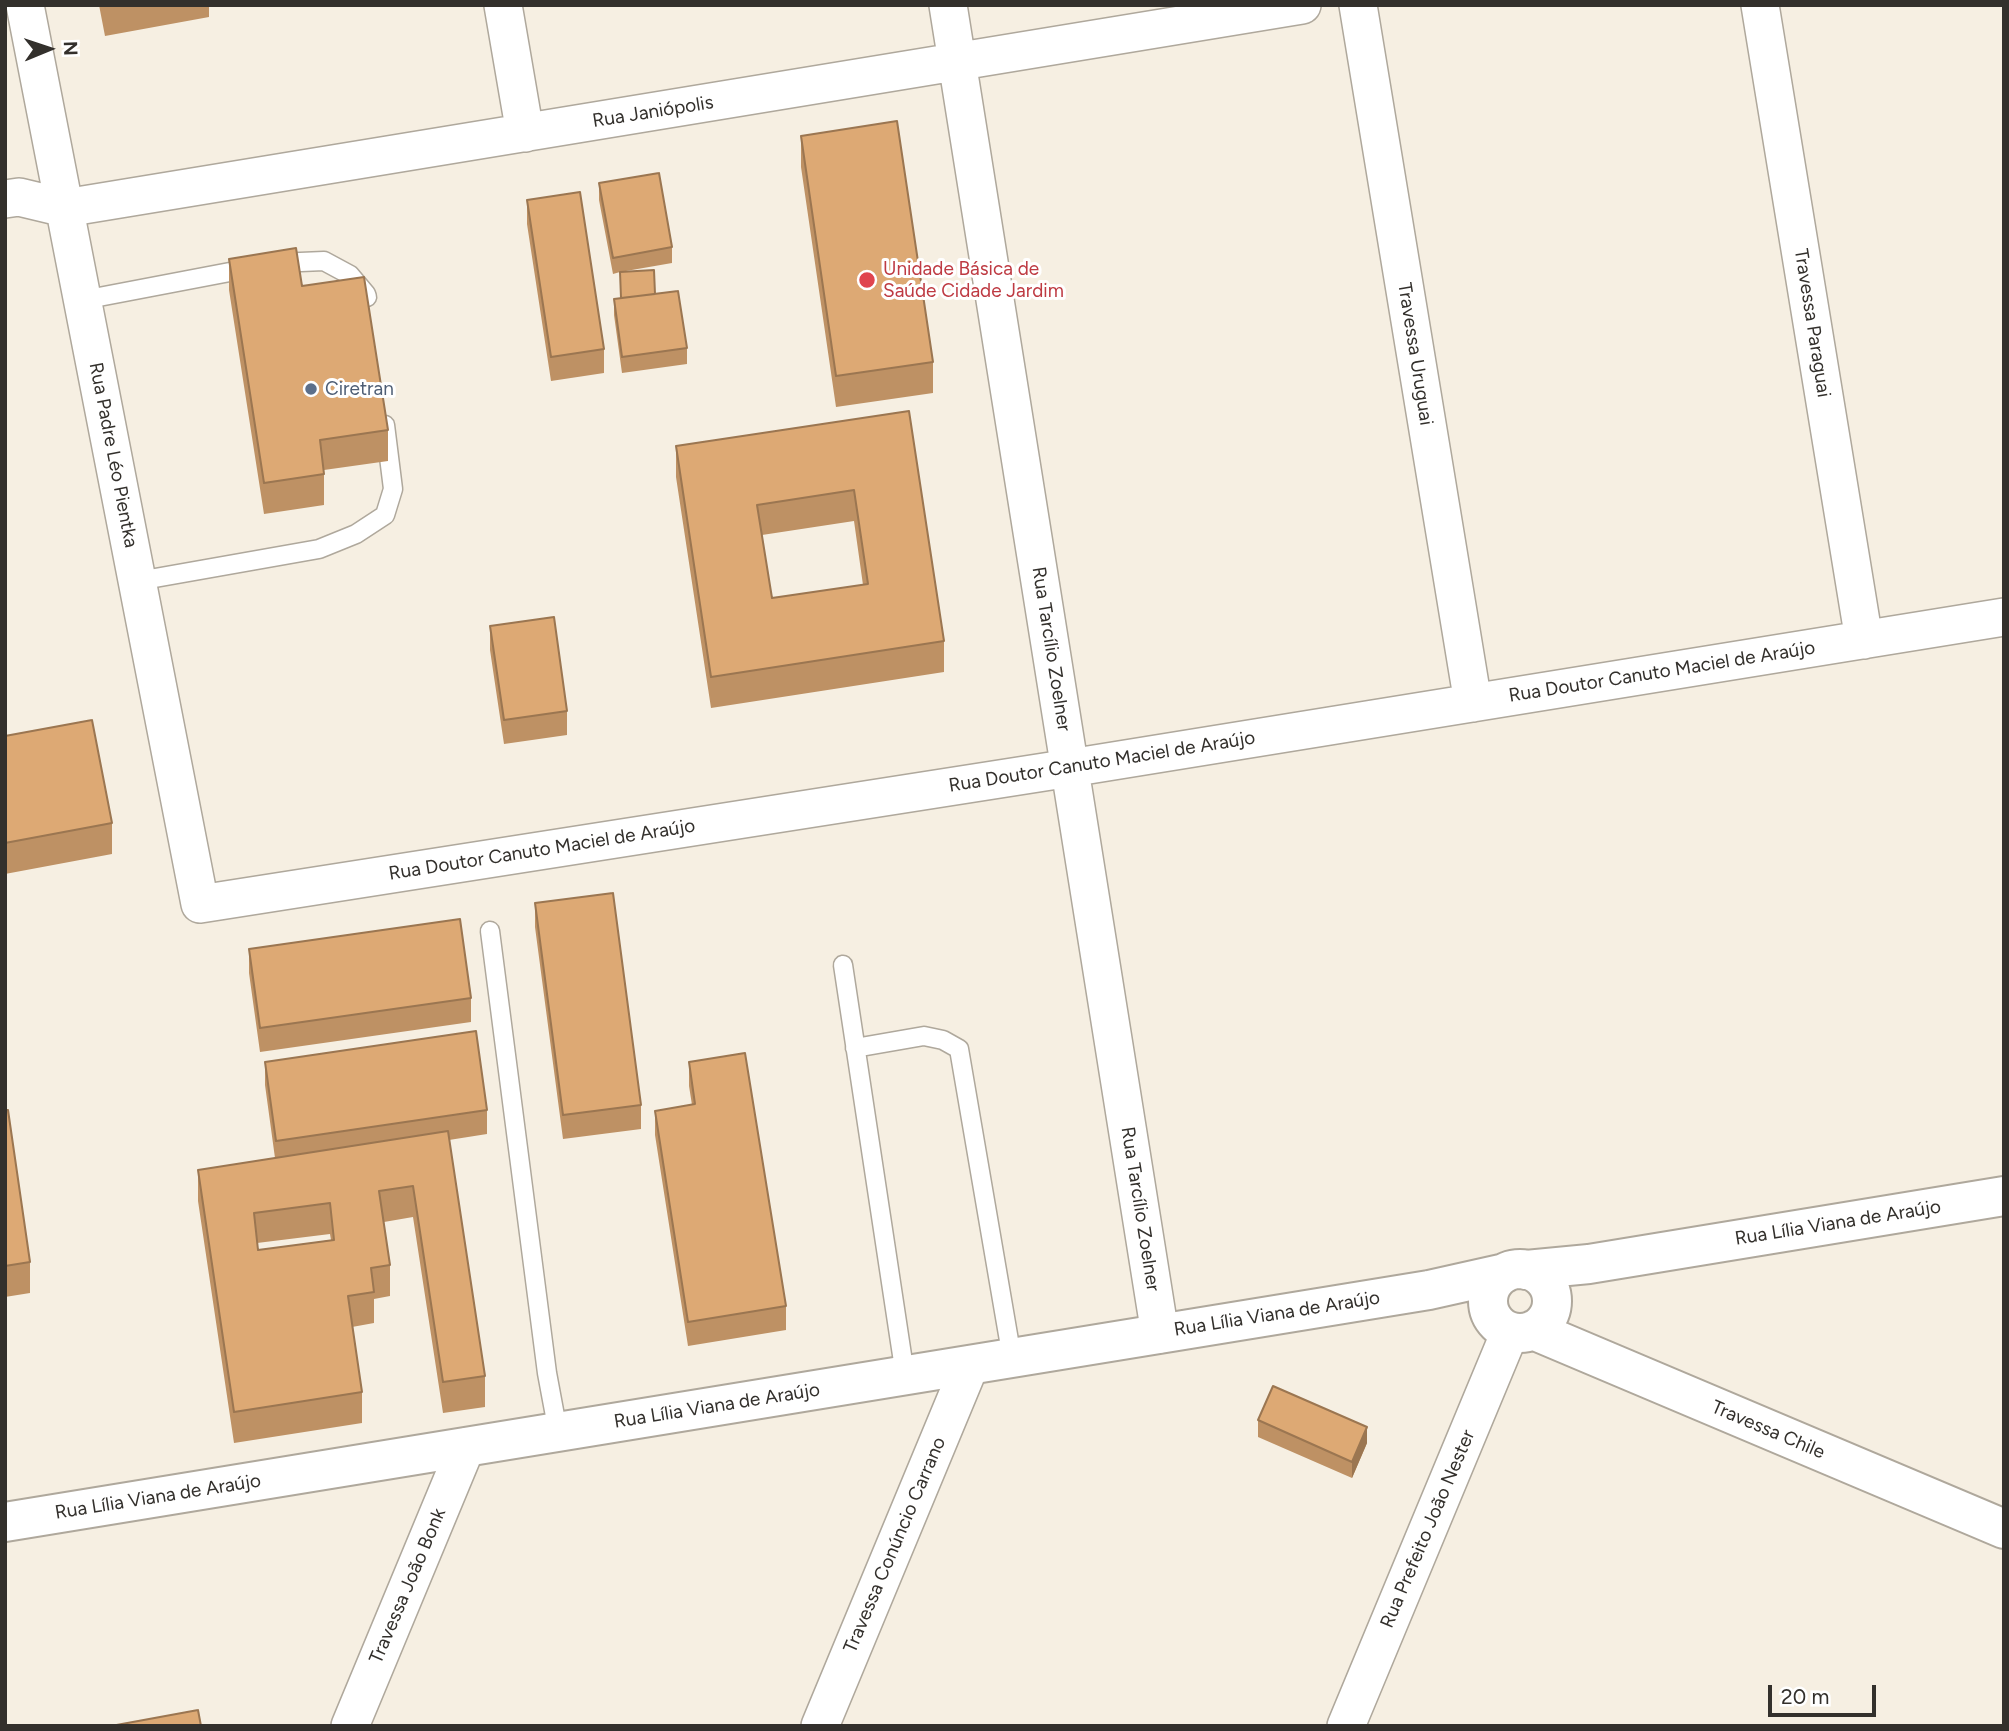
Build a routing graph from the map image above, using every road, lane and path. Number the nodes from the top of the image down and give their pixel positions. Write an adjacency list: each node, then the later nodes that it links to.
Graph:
1 (25, 5): 10 (street, Rua Padre Léo Pientka)
2 (503, 5): 8 (street)
3 (948, 5): 7 (street, Rua Tarcílio Zoelner)
4 (1302, 5): 7 (street, Rua Janiópolis)
5 (1358, 5): 17 (street, Travessa Uruguai)
6 (1760, 5): 16 (street, Travessa Paraguai)
7 (957, 62): 8 (street, Rua Janiópolis); 18 (street, Rua Tarcílio Zoelner)
8 (525, 133): 10 (street, Rua Janiópolis)
9 (5, 199): 10 (street, Rua Janiópolis)
10 (65, 208): 11 (street, Rua Padre Léo Pientka)
11 (83, 300): 12 (lane); 14 (street, Rua Padre Léo Pientka)
12 (370, 320)
13 (383, 411): 14 (lane)
14 (138, 581): 19 (street, Rua Padre Léo Pientka)
15 (2004, 617): 16 (street, Rua Doutor Canuto Maciel de Araújo)
16 (1864, 640): 17 (street, Rua Doutor Canuto Maciel de Araújo)
17 (1473, 703): 18 (street, Rua Doutor Canuto Maciel de Araújo)
18 (1070, 768): 19 (street, Rua Doutor Canuto Maciel de Araújo); 26 (street, Rua Tarcílio Zoelner)
19 (201, 904)
20 (490, 930): 30 (lane)
21 (843, 965): 22 (lane)
22 (855, 1048): 27 (lane); 29 (lane)
23 (2004, 1196): 24 (street, Rua Lília Viana de Araújo)
24 (1517, 1282): 25 (street); 25 (street); 26 (street, Rua Lília Viana de Araújo)
25 (1522, 1331): 33 (street, Travessa Chile); 36 (street, Rua Prefeito João Nester)
26 (1160, 1334): 27 (street, Rua Lília Viana de Araújo)
27 (1012, 1358): 28 (street, Rua Lília Viana de Araújo)
28 (970, 1365): 29 (street, Rua Lília Viana de Araújo); 35 (street, Travessa Conúncio Carrano)
29 (905, 1375): 30 (street, Rua Lília Viana de Araújo)
30 (558, 1432): 31 (street, Rua Lília Viana de Araújo)
31 (466, 1447): 32 (street, Rua Lília Viana de Araújo); 34 (street, Travessa João Bonk)
32 (5, 1522)
33 (2004, 1529)
34 (350, 1726)
35 (820, 1726)
36 (1346, 1726)

